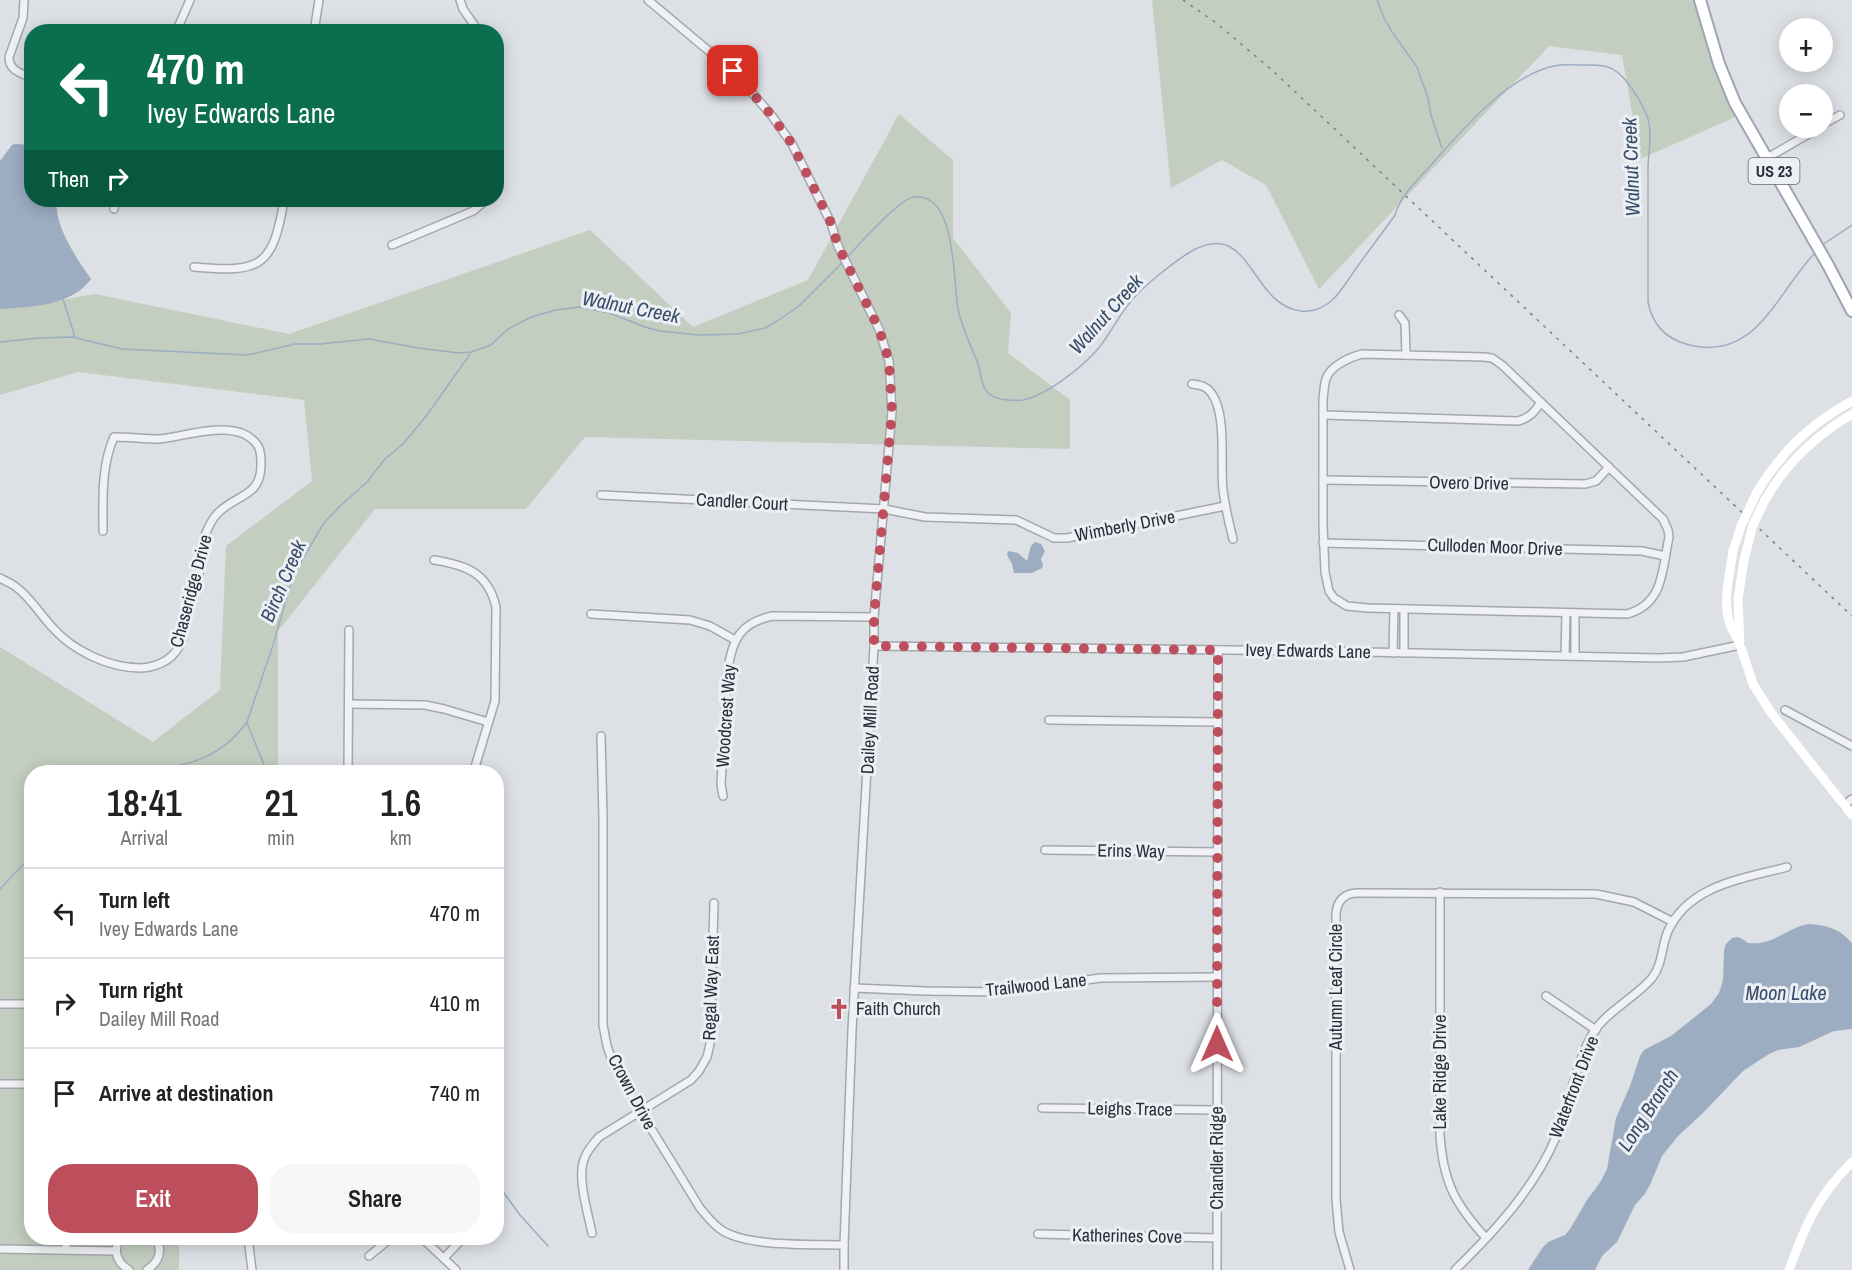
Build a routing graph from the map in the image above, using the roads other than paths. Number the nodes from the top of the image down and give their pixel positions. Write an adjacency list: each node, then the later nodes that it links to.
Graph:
1 (24, 0): 10 (street)
2 (190, 0): 7 (street)
3 (319, 0): 8 (street)
4 (460, 0): 9 (street)
5 (648, 0): 31 (street, Dailey Mill Road)
6 (1700, 0): 14 (main road, US 23)
7 (180, 24)
8 (315, 24)
9 (474, 24)
10 (24, 74)
11 (1840, 115): 12 (street)
12 (1833, 119)
13 (1801, 138): 14 (street)
14 (1767, 158): 19 (main road, US 23)
15 (282, 207): 18 (street)
16 (478, 207): 17 (street)
17 (392, 245)
18 (194, 267)
19 (1852, 311)
20 (1399, 315): 21 (street)
21 (1406, 355): 24 (street); 26 (street)
22 (1192, 384): 30 (street)
23 (1852, 401): 46 (street, bridge)
24 (1541, 402): 26 (street); 27 (street)
25 (1852, 414): 46 (street, bridge)
26 (1323, 415): 28 (street)
27 (1609, 467): 28 (street, Overo Drive); 35 (street)
28 (1323, 480): 34 (street)
29 (601, 495): 31 (street, Candler Court)
30 (1225, 506): 31 (street, Wimberly Drive); 33 (street)
31 (884, 509): 43 (street, Dailey Mill Road)
32 (103, 531): 37 (street, Chaseridge Drive)
33 (1233, 539)
34 (1323, 543): 35 (street, Culloden Moor Drive); 38 (street)
35 (1665, 556): 41 (street)
36 (434, 560): 56 (street)
37 (0, 578)
38 (1394, 609): 39 (street); 49 (street)
39 (1404, 609): 40 (street); 50 (street)
40 (1566, 613): 41 (street); 51 (street)
41 (1575, 613): 52 (street)
42 (591, 614): 45 (street)
43 (874, 617): 45 (street, Woodcrest Way); 47 (street, Dailey Mill Road)
44 (348, 630): 53 (street)
45 (735, 640): 62 (street, Woodcrest Way)
46 (1740, 645): 52 (street, Ivey Edwards Lane); 63 (street)
47 (874, 646): 48 (street, Ivey Edwards Lane); 72 (street, Dailey Mill Road)
48 (1218, 650): 49 (street, Ivey Edwards Lane); 57 (street, Chandler Ridge)
49 (1393, 653): 50 (street, Ivey Edwards Lane)
50 (1404, 653): 51 (street, Ivey Edwards Lane)
51 (1565, 656): 52 (street, Ivey Edwards Lane)
52 (1575, 657)
53 (349, 704): 56 (street); 60 (street)
54 (1785, 710): 59 (street)
55 (1049, 720): 57 (street)
56 (488, 722): 61 (street)
57 (1218, 722): 66 (street, Chandler Ridge)
58 (601, 736): 81 (street, Crown Drive)
59 (1852, 746)
60 (348, 765)
61 (477, 765)
62 (723, 796)
63 (1848, 802): 64 (street)
64 (1852, 815)
65 (1045, 850): 66 (street, Erins Way)
66 (1218, 852): 71 (street, Chandler Ridge)
67 (1787, 867): 70 (street, Waterfront Drive)
68 (1440, 892): 70 (street, Autumn Leaf Circle); 86 (street, Lake Ridge Drive); 106 (street, Autumn Leaf Circle)
69 (714, 903): 81 (street, Regal Way East)
70 (1673, 922): 76 (street, Waterfront Drive)
71 (1217, 977): 72 (street, Trailwood Lane); 80 (street, Chandler Ridge)
72 (854, 988): 94 (street, Dailey Mill Road)
73 (1546, 996): 76 (street)
74 (0, 1004): 75 (street)
75 (24, 1004)
76 (1596, 1030): 86 (street, Waterfront Drive)
77 (0, 1083): 78 (street)
78 (24, 1084)
79 (1042, 1108): 80 (street, Leighs Trace)
80 (1217, 1110): 85 (street, Chandler Ridge)
81 (641, 1112): 83 (street, Regal Way East); 94 (street, Crown Drive)
82 (1852, 1162): 108 (street)
83 (592, 1233)
84 (1038, 1234): 85 (street, Katherines Cove)
85 (1217, 1238): 105 (street, Chandler Ridge)
86 (1486, 1238): 107 (street, Waterfront Drive)
87 (66, 1245): 96 (street)
88 (118, 1245): 97 (street)
89 (160, 1245): 101 (street)
90 (249, 1245): 102 (street)
91 (382, 1245): 98 (street)
92 (430, 1245): 99 (street)
93 (456, 1245): 99 (street)
94 (844, 1245): 104 (street, Dailey Mill Road)
95 (0, 1249): 96 (street)
96 (66, 1250): 97 (street)
97 (116, 1251): 100 (street)
98 (369, 1256)
99 (444, 1258): 103 (street)
100 (129, 1270)
101 (147, 1270)
102 (252, 1270)
103 (456, 1270)
104 (844, 1270)
105 (1217, 1270)
106 (1350, 1270)
107 (1455, 1270)
108 (1790, 1270)

